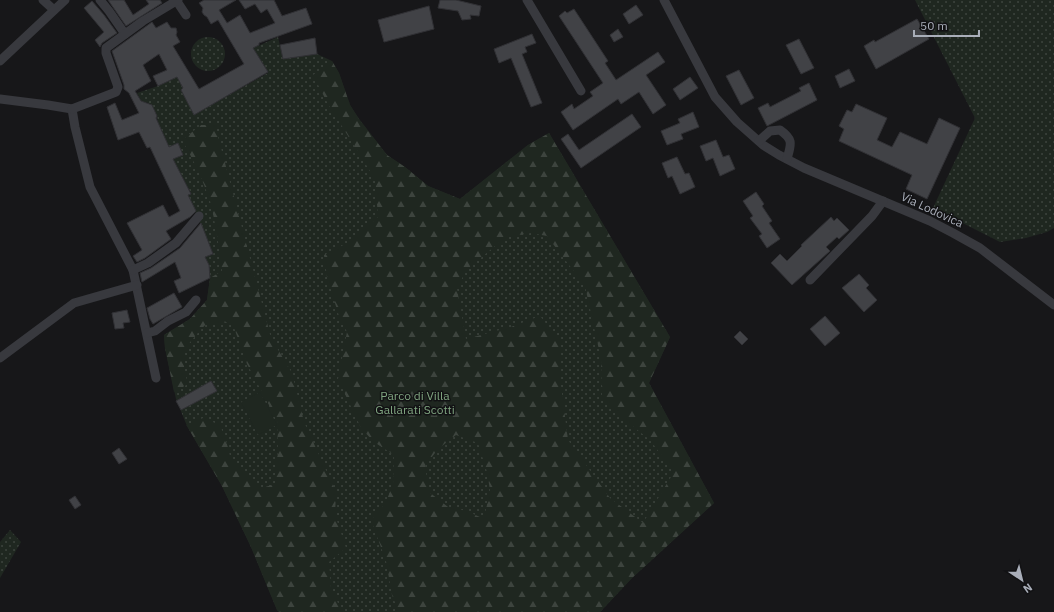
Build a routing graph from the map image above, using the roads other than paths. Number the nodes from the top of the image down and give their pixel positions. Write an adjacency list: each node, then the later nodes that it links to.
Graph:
1 (43, 0): 7 (street)
2 (65, 0): 7 (street)
3 (100, 0): 9 (street)
4 (177, 0): 8 (street); 9 (street)
5 (527, 0): 11 (street)
6 (664, 0): 14 (street, Via Lodovica)
7 (54, 10): 10 (street)
8 (186, 15)
9 (125, 34): 13 (street)
10 (1, 56)
11 (581, 91)
12 (0, 100): 13 (street)
13 (72, 109): 18 (street)
14 (759, 141): 15 (street, Via Lodovica); 15 (street)
15 (787, 159): 16 (street, Via Lodovica)
16 (883, 201): 19 (street); 22 (street, Via Lodovica)
17 (198, 216): 18 (street)
18 (133, 270): 20 (street)
19 (810, 280)
20 (137, 285): 23 (street); 24 (street)
21 (196, 300): 23 (street)
22 (1054, 305)
23 (147, 333): 25 (street)
24 (0, 358)
25 (156, 378)

